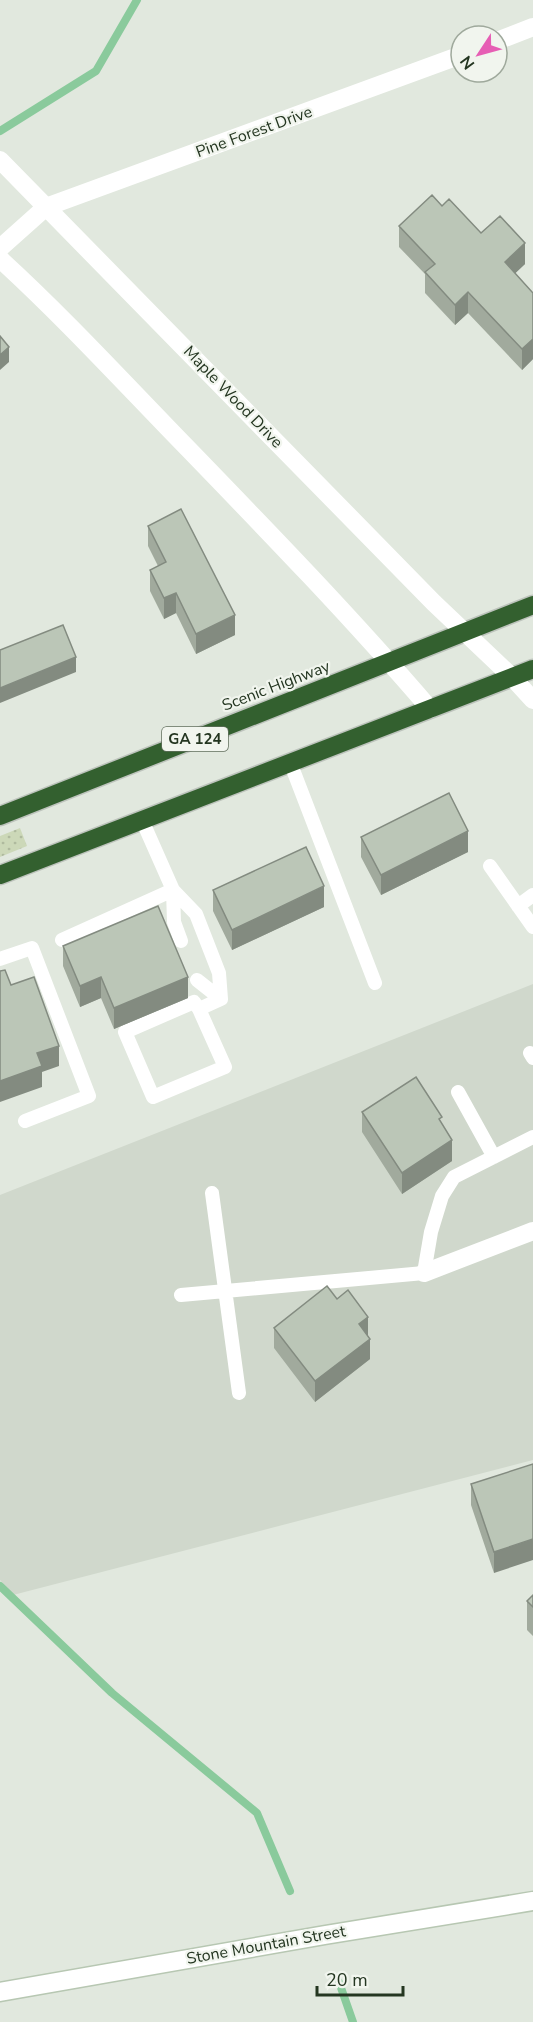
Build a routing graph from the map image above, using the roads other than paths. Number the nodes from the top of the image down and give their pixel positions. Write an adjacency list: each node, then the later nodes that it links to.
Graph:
1 (533, 27): 2 (street)
2 (509, 36)
3 (449, 60): 5 (street, Pine Forest Drive)
4 (0, 160): 5 (street, Maple Wood Drive)
5 (46, 207): 6 (street); 9 (street, Maple Wood Drive)
6 (0, 248)
7 (0, 259): 10 (street)
8 (533, 606): 9 (highway, Scenic Highway / GA 124)
9 (466, 633): 10 (highway, Scenic Highway / GA 124); 12 (street, Maple Wood Drive)
10 (390, 662): 14 (street); 16 (highway, Scenic Highway / GA 124)
11 (533, 669): 12 (highway)
12 (512, 677): 13 (street, Maple Wood Drive); 14 (highway)
13 (533, 700)
14 (430, 709): 15 (highway)
15 (290, 762): 17 (highway); 28 (lane)
16 (0, 816)
17 (142, 820): 19 (highway); 20 (lane)
18 (490, 867): 22 (lane)
19 (0, 875)
20 (173, 890): 24 (lane); 25 (lane); 29 (lane)
21 (533, 895): 22 (lane)
22 (518, 906): 23 (lane)
23 (533, 927)
24 (62, 940)
25 (181, 941)
26 (0, 959): 32 (lane)
27 (197, 980): 29 (lane)
28 (375, 983)
29 (221, 999): 30 (lane)
30 (199, 1009): 30 (lane)
31 (458, 1092): 34 (lane)
32 (26, 1121)
33 (533, 1137): 34 (lane)
34 (494, 1157): 37 (lane)
35 (212, 1193): 38 (lane)
36 (533, 1231): 37 (street)
37 (424, 1274): 38 (lane)
38 (225, 1291): 39 (lane); 40 (lane)
39 (181, 1295)
40 (239, 1393)
41 (533, 1901): 42 (street, Stone Mountain Street)
42 (0, 1992)

